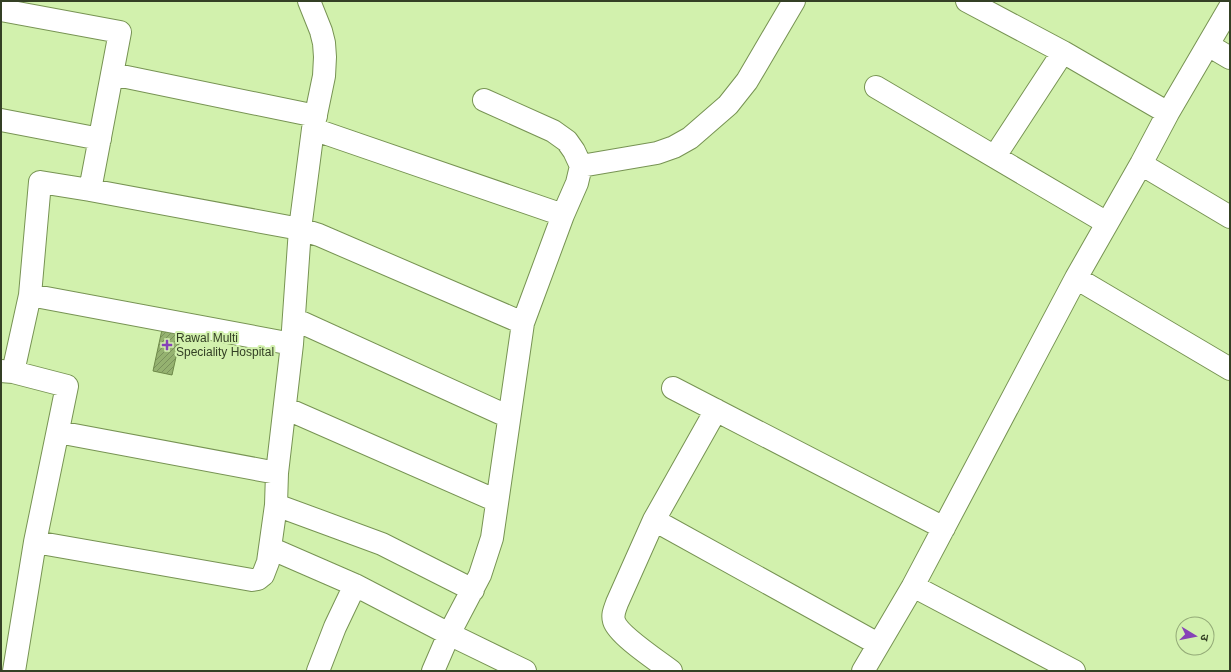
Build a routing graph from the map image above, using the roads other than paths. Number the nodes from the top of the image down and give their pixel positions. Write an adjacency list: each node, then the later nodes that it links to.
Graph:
1 (309, 1): 14 (street)
2 (794, 1): 18 (street)
3 (967, 1): 7 (street)
4 (1230, 8): 6 (street)
5 (1, 10): 9 (street)
6 (1208, 45): 8 (street); 12 (street)
7 (1063, 52): 12 (street); 16 (street)
8 (1230, 58)
9 (112, 74): 14 (street); 15 (street)
10 (876, 87): 16 (street)
11 (484, 100): 18 (street)
12 (1168, 113): 17 (street)
13 (1, 120): 15 (street)
14 (314, 123): 20 (street); 23 (street)
15 (100, 139): 19 (street)
16 (995, 156): 22 (street)
17 (1141, 164): 21 (street); 22 (street)
18 (581, 166): 20 (street)
19 (90, 190): 23 (street); 25 (street)
20 (563, 215): 27 (street)
21 (1230, 217)
22 (1107, 223): 24 (street)
23 (300, 229): 26 (street); 27 (street)
24 (1076, 278): 29 (street); 40 (street)
25 (30, 295): 28 (street); 30 (street)
26 (294, 319): 28 (street); 34 (street)
27 (523, 323): 34 (street)
28 (292, 344): 32 (street)
29 (1230, 369)
30 (7, 372): 35 (street)
31 (673, 388): 33 (street)
32 (285, 408): 36 (street); 37 (street)
33 (716, 410): 39 (street); 40 (street)
34 (509, 417): 37 (street)
35 (58, 432): 36 (street); 41 (street)
36 (277, 473): 38 (street)
37 (497, 501): 45 (street)
38 (276, 505): 42 (street); 45 (street)
39 (654, 520): 47 (street); 52 (street)
40 (944, 528): 44 (street)
41 (35, 542): 42 (street); 48 (street)
42 (270, 548): 43 (street)
43 (355, 586): 46 (street); 49 (street)
44 (913, 586): 47 (street); 54 (street)
45 (473, 590): 46 (street)
46 (449, 634): 50 (street); 51 (street)
47 (878, 644): 53 (street)
48 (14, 671)
49 (318, 671)
50 (433, 671)
51 (525, 671)
52 (670, 671)
53 (863, 671)
54 (1074, 671)

